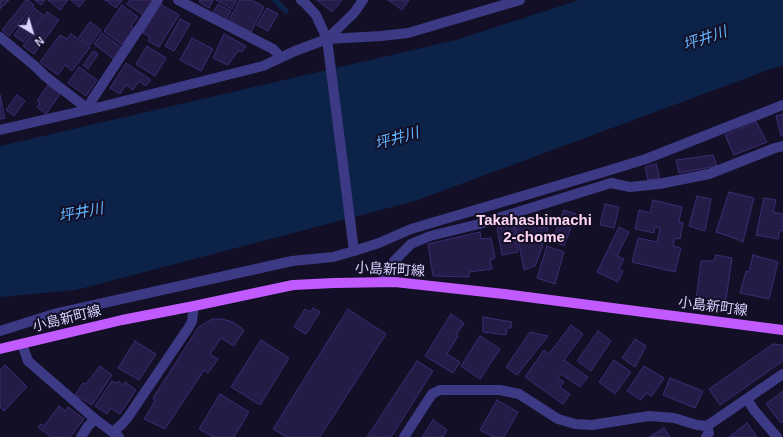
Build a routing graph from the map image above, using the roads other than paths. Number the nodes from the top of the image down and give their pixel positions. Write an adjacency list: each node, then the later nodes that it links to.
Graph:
1 (158, 0): 10 (street)
2 (178, 0): 8 (street)
3 (301, 0): 7 (street)
4 (363, 0): 7 (street)
5 (520, 0): 7 (street)
6 (0, 38): 10 (street)
7 (327, 39): 8 (street); 15 (street)
8 (279, 58): 10 (street)
9 (783, 105): 13 (street)
10 (88, 109): 11 (street)
11 (0, 130)
12 (783, 146): 14 (street)
13 (505, 202): 14 (street); 15 (street)
14 (508, 215): 16 (street)
15 (354, 251): 19 (street)
16 (382, 282): 17 (main road, 小島新町線); 18 (main road, 小島新町線)
17 (194, 306): 20 (main road, 小島新町線); 26 (street)
18 (783, 330)
19 (0, 331)
20 (22, 344): 21 (main road, 小島新町線); 24 (street)
21 (0, 349)
22 (783, 374): 23 (street)
23 (747, 399): 25 (street); 30 (street)
24 (95, 419): 26 (street); 27 (street)
25 (707, 426): 28 (street); 29 (street)
26 (116, 434)
27 (81, 437)
28 (404, 437)
29 (706, 437)
30 (777, 437)

